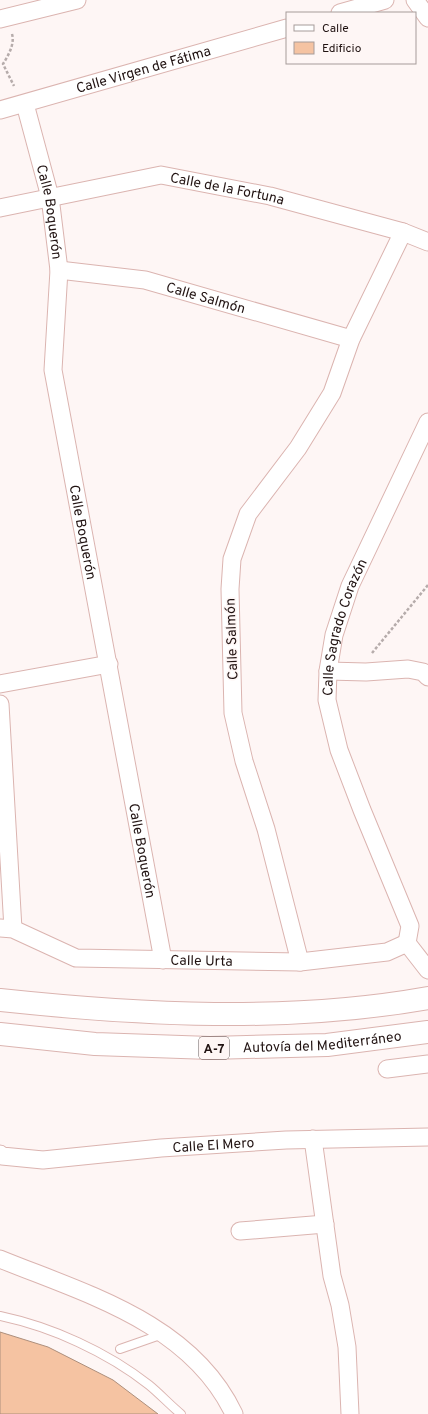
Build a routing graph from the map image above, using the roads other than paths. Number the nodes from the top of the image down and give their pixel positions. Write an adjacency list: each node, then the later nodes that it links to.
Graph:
1 (77, 0): 6 (street)
2 (385, 0): 4 (street)
3 (415, 0): 5 (street)
4 (343, 12)
5 (428, 18)
6 (3, 19)
7 (286, 28): 8 (street, Calle Virgen de Fátima)
8 (25, 104): 9 (street, Calle Virgen de Fátima); 10 (street, Calle Boquerón)
9 (0, 110)
10 (50, 197): 11 (street, Calle de la Fortuna); 12 (street, Calle de la Fortuna); 14 (street, Calle Boquerón)
11 (0, 208)
12 (403, 232): 13 (street, Calle de la Fortuna); 15 (street, Calle Salmón)
13 (428, 242)
14 (59, 270): 15 (street, Calle Salmón); 17 (street, Calle Boquerón)
15 (350, 339): 25 (street, Calle Salmón)
16 (428, 422): 18 (street, Calle Sagrado Corazón)
17 (109, 664): 20 (street); 24 (street, Calle Boquerón)
18 (328, 671): 19 (street); 23 (street, Calle Sagrado Corazón)
19 (426, 672)
20 (0, 684)
21 (0, 704): 22 (street)
22 (6, 929): 24 (street, Calle Urta)
23 (407, 943): 25 (street, Calle Urta); 26 (street)
24 (163, 960): 25 (street, Calle Urta)
25 (300, 962)
26 (428, 970)
27 (428, 998): 28 (highway)
28 (1, 1000)
29 (428, 1032): 30 (highway, Autovía del Mediterráneo / A-7)
30 (0, 1034)
31 (428, 1064): 32 (street)
32 (387, 1069)
33 (428, 1137): 34 (street, Calle El Mero)
34 (313, 1139): 35 (street, Calle El Mero); 36 (street)
35 (0, 1154)
36 (325, 1224): 37 (street); 44 (street)
37 (240, 1231)
38 (0, 1258): 40 (street)
39 (0, 1316): 42 (lane)
40 (164, 1334): 41 (lane); 43 (street)
41 (120, 1349)
42 (180, 1414)
43 (234, 1414)
44 (350, 1414)

